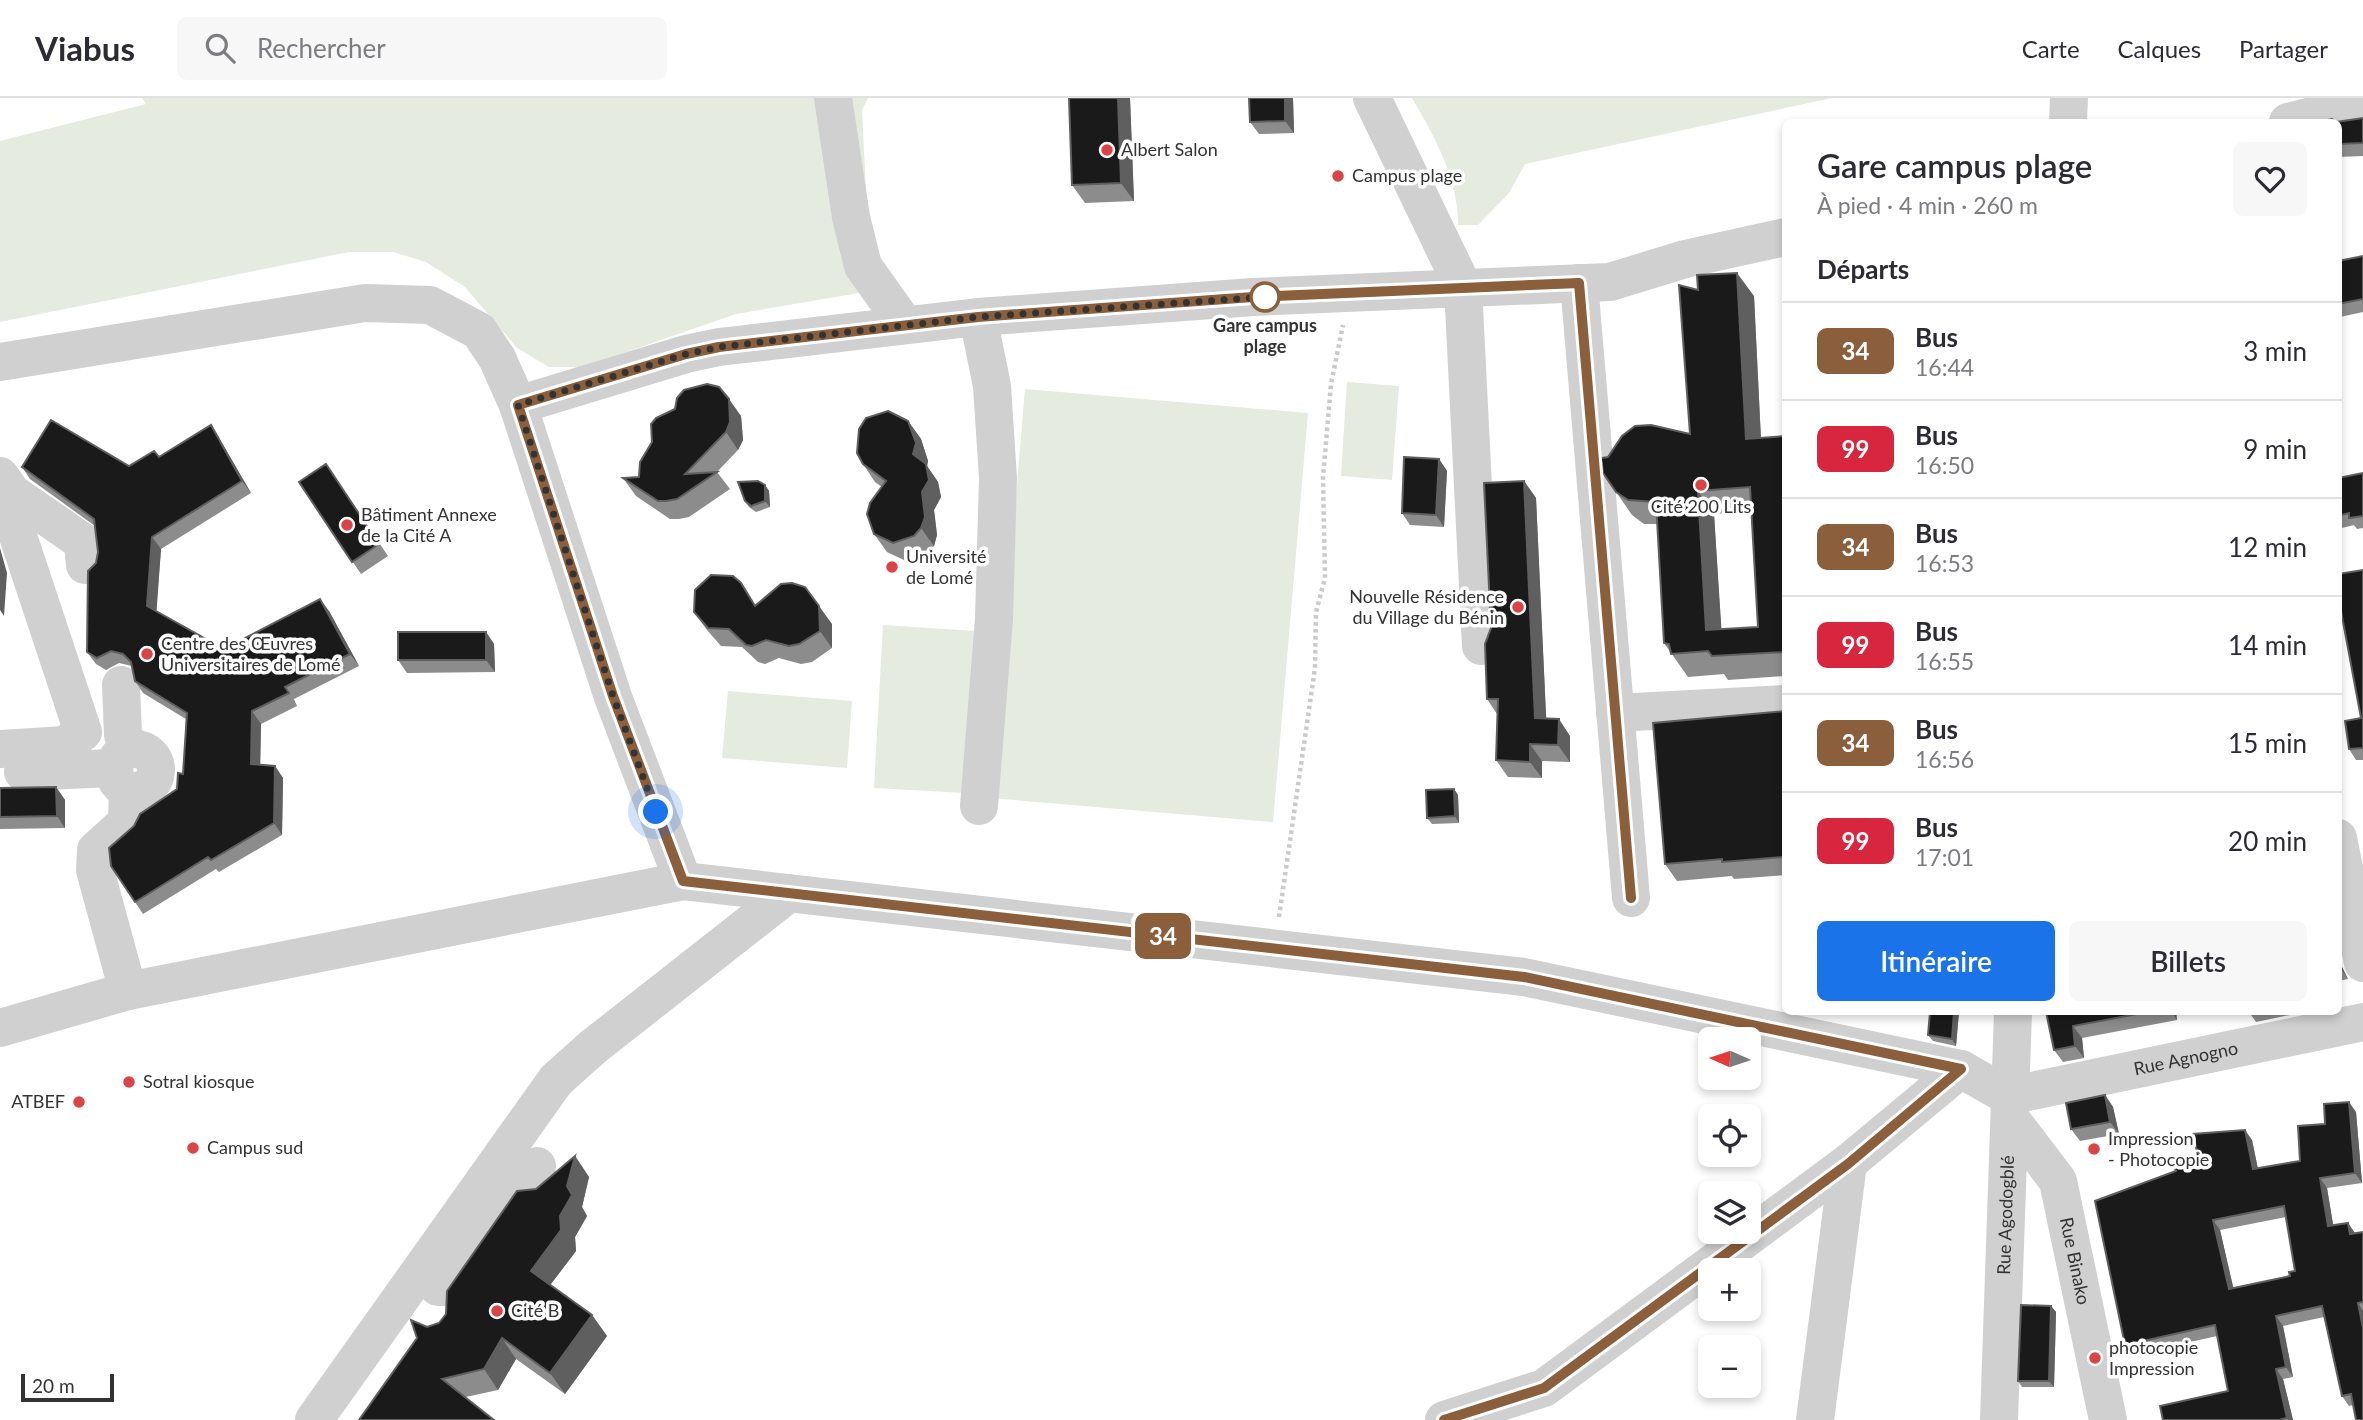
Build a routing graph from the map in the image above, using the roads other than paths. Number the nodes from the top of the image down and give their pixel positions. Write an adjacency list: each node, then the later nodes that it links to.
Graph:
1 (833, 98): 11 (street)
2 (1372, 98): 9 (street)
3 (2069, 98): 5 (street)
4 (2363, 103): 6 (street)
5 (2068, 119)
6 (2300, 119)
7 (1782, 238): 8 (street)
8 (1579, 283): 9 (street); 20 (street)
9 (1463, 287): 10 (street); 17 (street)
10 (978, 317): 11 (street); 24 (street)
11 (905, 325): 13 (street)
12 (0, 362): 13 (street)
13 (513, 392): 26 (street)
14 (0, 476): 16 (street)
15 (12, 518): 19 (street)
16 (85, 565)
17 (1481, 646)
18 (1782, 704): 20 (street)
19 (73, 706): 21 (street); 22 (street)
20 (1615, 713): 28 (street)
21 (0, 749)
22 (124, 769): 23 (street); 30 (street)
23 (0, 774)
24 (979, 806)
25 (2342, 858): 29 (street)
26 (683, 881): 27 (street); 30 (street)
27 (789, 893): 34 (street); 38 (street)
28 (1631, 898)
29 (2363, 963)
30 (128, 991): 33 (street)
31 (2013, 1015): 35 (street, Rue Agodogblé)
32 (2363, 1023): 35 (street, Rue Agnogno)
33 (0, 1028)
34 (1961, 1069): 35 (street); 36 (street)
35 (2009, 1107): 42 (street, Rue Agodogblé); 43 (street, Rue Binako)
36 (1848, 1164): 40 (street); 41 (street)
37 (537, 1166): 38 (street)
38 (434, 1291): 39 (street)
39 (314, 1420)
40 (1444, 1420)
41 (1815, 1420)
42 (1999, 1420)
43 (2108, 1420)

